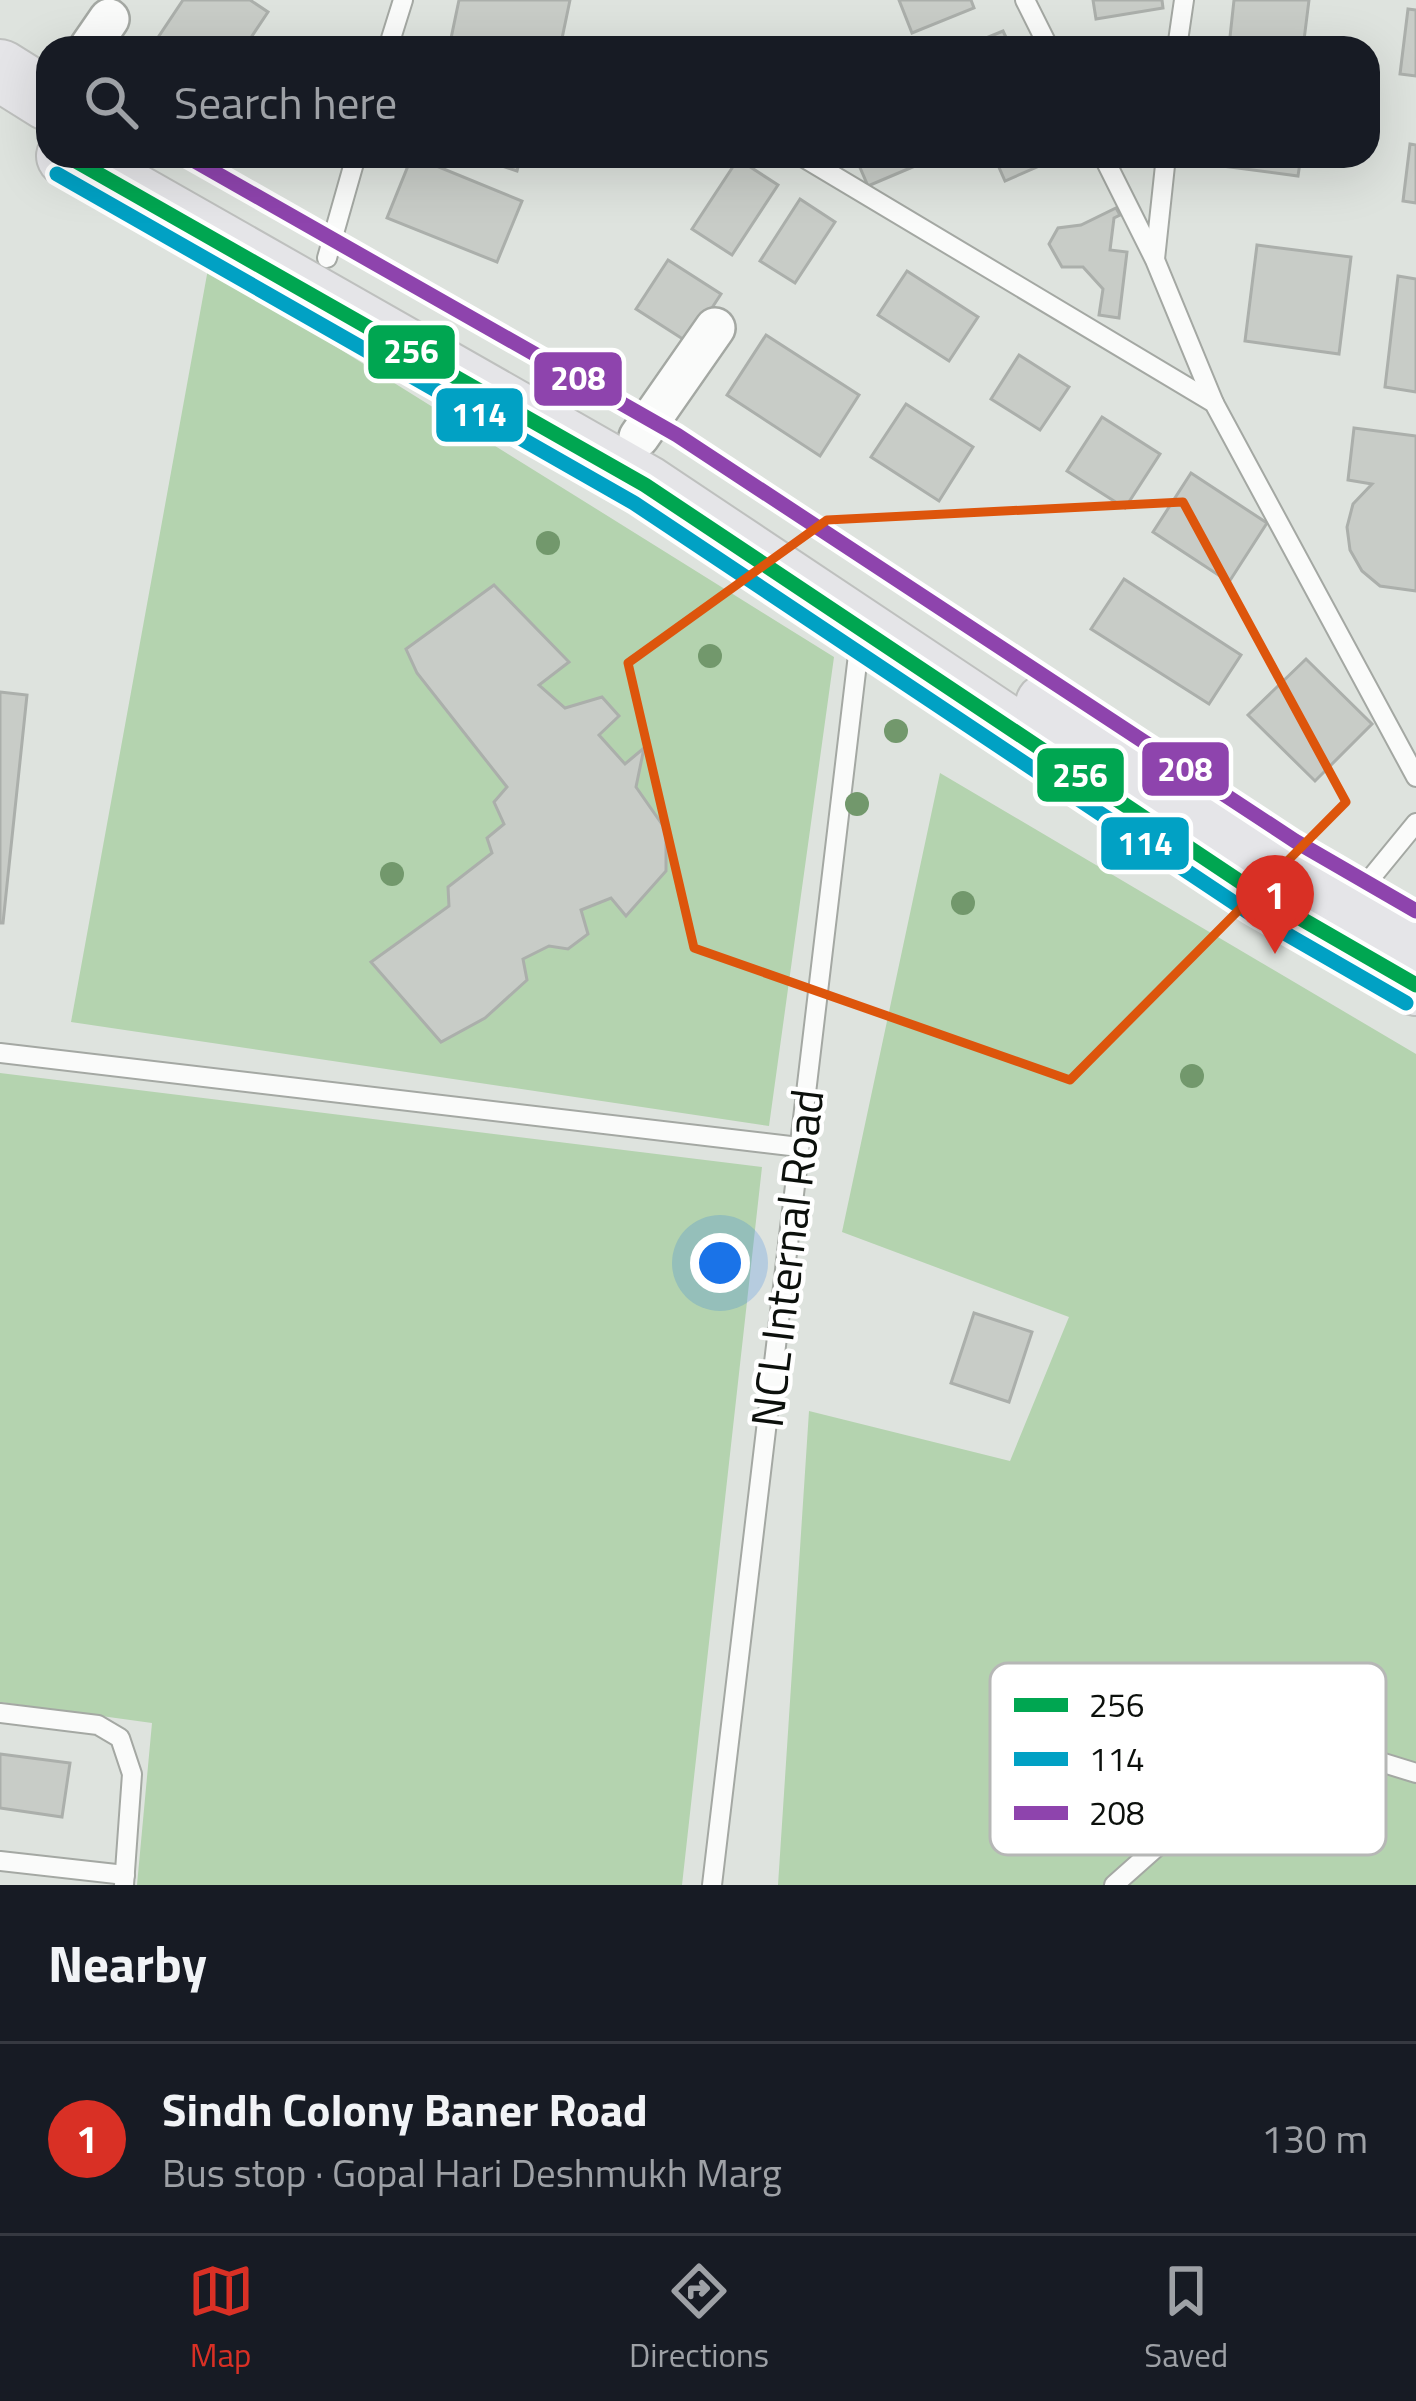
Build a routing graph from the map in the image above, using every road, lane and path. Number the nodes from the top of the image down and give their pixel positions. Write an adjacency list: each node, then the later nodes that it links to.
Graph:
1 (403, 0): 4 (lane)
2 (1025, 0): 5 (lane)
3 (1184, 0): 6 (lane)
4 (392, 36)
5 (1043, 36)
6 (1179, 36)
7 (0, 70): 8 (main road)
8 (36, 92)
9 (0, 115): 10 (main road)
10 (36, 138)
11 (88, 168): 22 (main road)
12 (166, 168): 17 (main road)
13 (353, 168): 17 (lane)
14 (821, 168): 20 (lane)
15 (1109, 168): 18 (lane)
16 (1165, 168): 18 (lane)
17 (327, 258): 21 (main road)
18 (1155, 260): 20 (lane)
19 (715, 328): 21 (street)
20 (1214, 403): 23 (lane)
21 (639, 437): 25 (main road)
22 (861, 631): 25 (main road); 29 (lane, NCL Internal Road)
23 (1416, 777)
24 (1416, 823): 25 (lane)
25 (1341, 915): 26 (main road); 27 (main road)
26 (1416, 934)
27 (1416, 985)
28 (0, 1053): 29 (lane)
29 (800, 1147): 36 (lane, NCL Internal Road)
30 (0, 1713): 35 (lane)
31 (1386, 1763): 32 (lane)
32 (1416, 1773)
33 (1148, 1855): 37 (lane)
34 (0, 1861): 35 (lane)
35 (125, 1880)
36 (712, 1885)
37 (1114, 1885)

